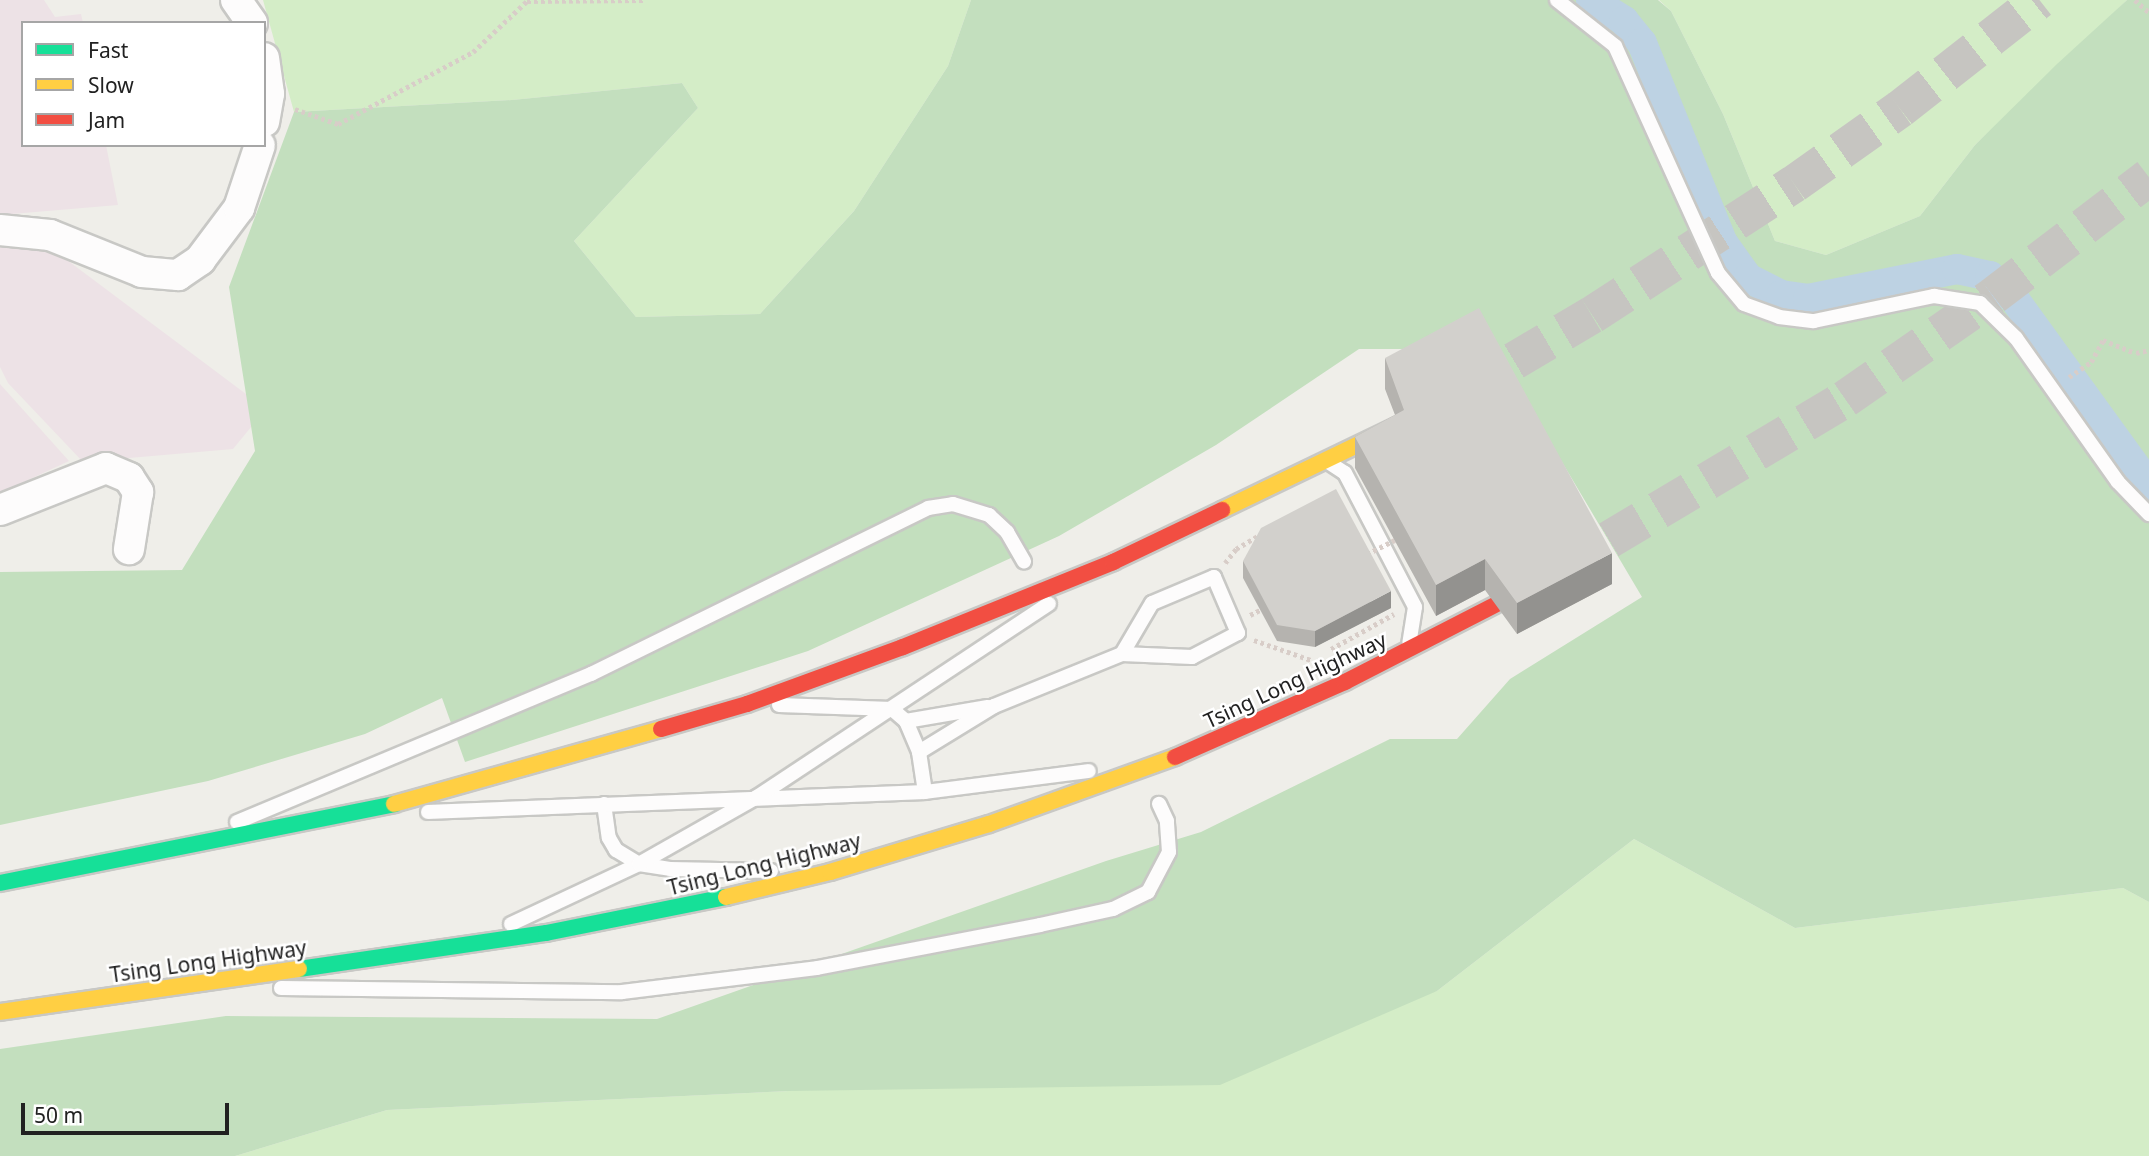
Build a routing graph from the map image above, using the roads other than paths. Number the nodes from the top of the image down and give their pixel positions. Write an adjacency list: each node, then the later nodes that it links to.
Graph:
1 (236, 0): 3 (street)
2 (1557, 0): 9 (lane)
3 (251, 21)
4 (259, 147): 5 (street)
5 (0, 230)
6 (1398, 425): 7 (highway)
7 (1327, 461): 12 (highway); 14 (lane)
8 (0, 510): 10 (street)
9 (2149, 514)
10 (129, 549)
11 (1024, 561): 27 (lane)
12 (1113, 562): 16 (highway); 18 (lane)
13 (1495, 605): 14 (highway, Tsing Long Highway)
14 (1408, 651): 21 (highway, Tsing Long Highway)
15 (1122, 654): 15 (lane); 17 (lane)
16 (747, 704): 18 (lane); 26 (highway)
17 (994, 706): 19 (lane); 20 (lane)
18 (892, 709): 19 (lane); 23 (lane)
19 (906, 721): 20 (lane)
20 (919, 752): 22 (lane)
21 (1180, 755): 22 (lane); 29 (highway, Tsing Long Highway)
22 (925, 792): 23 (lane)
23 (757, 797): 24 (lane); 28 (lane)
24 (604, 804): 26 (lane); 28 (lane)
25 (1159, 804): 32 (lane)
26 (340, 817): 27 (highway)
27 (158, 855): 30 (highway)
28 (639, 864): 29 (lane); 31 (lane)
29 (830, 872): 31 (highway, Tsing Long Highway)
30 (0, 883)
31 (465, 946): 32 (highway, Tsing Long Highway)
32 (187, 985): 33 (highway, Tsing Long Highway)
33 (0, 1012)

